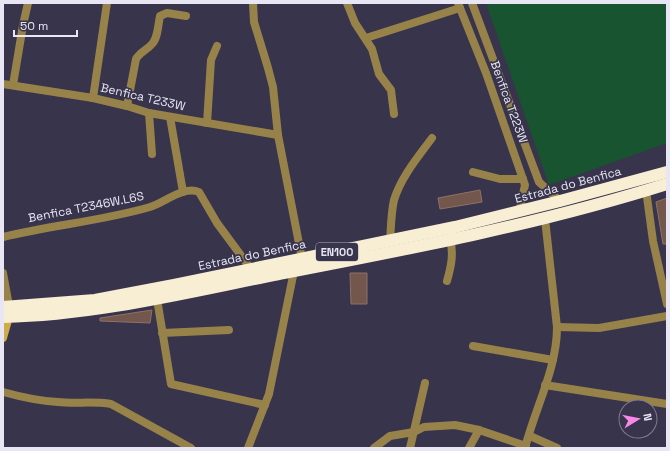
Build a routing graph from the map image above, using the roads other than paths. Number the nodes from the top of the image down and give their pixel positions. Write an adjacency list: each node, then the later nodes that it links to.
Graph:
1 (28, 3): 11 (street)
2 (107, 3): 12 (street)
3 (253, 3): 18 (street)
4 (347, 3): 8 (street)
5 (472, 3): 27 (street)
6 (459, 6): 8 (street); 23 (street, Benfica T223W)
7 (186, 16): 13 (street)
8 (366, 38): 15 (street)
9 (217, 46): 17 (street)
10 (3, 84): 11 (street, Benfica T233W)
11 (13, 85): 12 (street, Benfica T233W)
12 (93, 98): 13 (street, Benfica T233W)
13 (127, 106): 14 (street, Benfica T233W)
14 (149, 113): 16 (street, Benfica T233W); 20 (street)
15 (394, 114)
16 (170, 117): 17 (street, Benfica T233W); 26 (street)
17 (207, 123): 18 (street, Benfica T233W)
18 (278, 135): 33 (street)
19 (432, 138): 32 (street)
20 (152, 154)
21 (473, 172): 23 (street)
22 (667, 172): 27 (highway, Estrada do Benfica / EN100)
23 (523, 179): 28 (street, Benfica T223W)
24 (667, 184): 25 (highway, Estrada do Benfica / EN100)
25 (646, 190): 29 (highway, Estrada do Benfica / EN100); 39 (street)
26 (183, 192): 30 (street, Benfica T2346W.L6S); 34 (street, Benfica T2346W.L6S)
27 (560, 202): 28 (highway, Estrada do Benfica / EN100)
28 (519, 212): 32 (highway, Estrada do Benfica / EN100)
29 (545, 218): 31 (highway, Estrada do Benfica / EN100); 42 (street)
30 (3, 237)
31 (450, 239): 35 (highway, Estrada do Benfica / EN100); 37 (street)
32 (390, 241): 33 (highway, Estrada do Benfica / EN100)
33 (302, 259): 34 (highway, Estrada do Benfica / EN100)
34 (251, 269): 40 (highway, Estrada do Benfica / EN100)
35 (294, 271): 38 (highway, Estrada do Benfica / EN100); 52 (street)
36 (3, 273): 40 (street)
37 (448, 281)
38 (157, 299): 40 (highway, Estrada do Benfica / EN100); 44 (street)
39 (667, 304)
40 (6, 312): 45 (main road)
41 (667, 316): 42 (street)
42 (557, 327): 47 (street)
43 (229, 330): 44 (street)
44 (162, 333): 52 (street)
45 (3, 338)
46 (473, 346): 47 (street)
47 (553, 360): 49 (street)
48 (425, 383): 54 (street)
49 (545, 385): 51 (street); 55 (street)
50 (3, 392): 57 (street)
51 (667, 404)
52 (265, 405): 58 (street)
53 (479, 430): 54 (street); 56 (street); 61 (street)
54 (414, 432): 59 (street); 60 (street)
55 (530, 436): 56 (street); 62 (street)
56 (526, 447)
57 (191, 448)
58 (248, 448)
59 (374, 448)
60 (410, 448)
61 (469, 448)
62 (557, 448)

